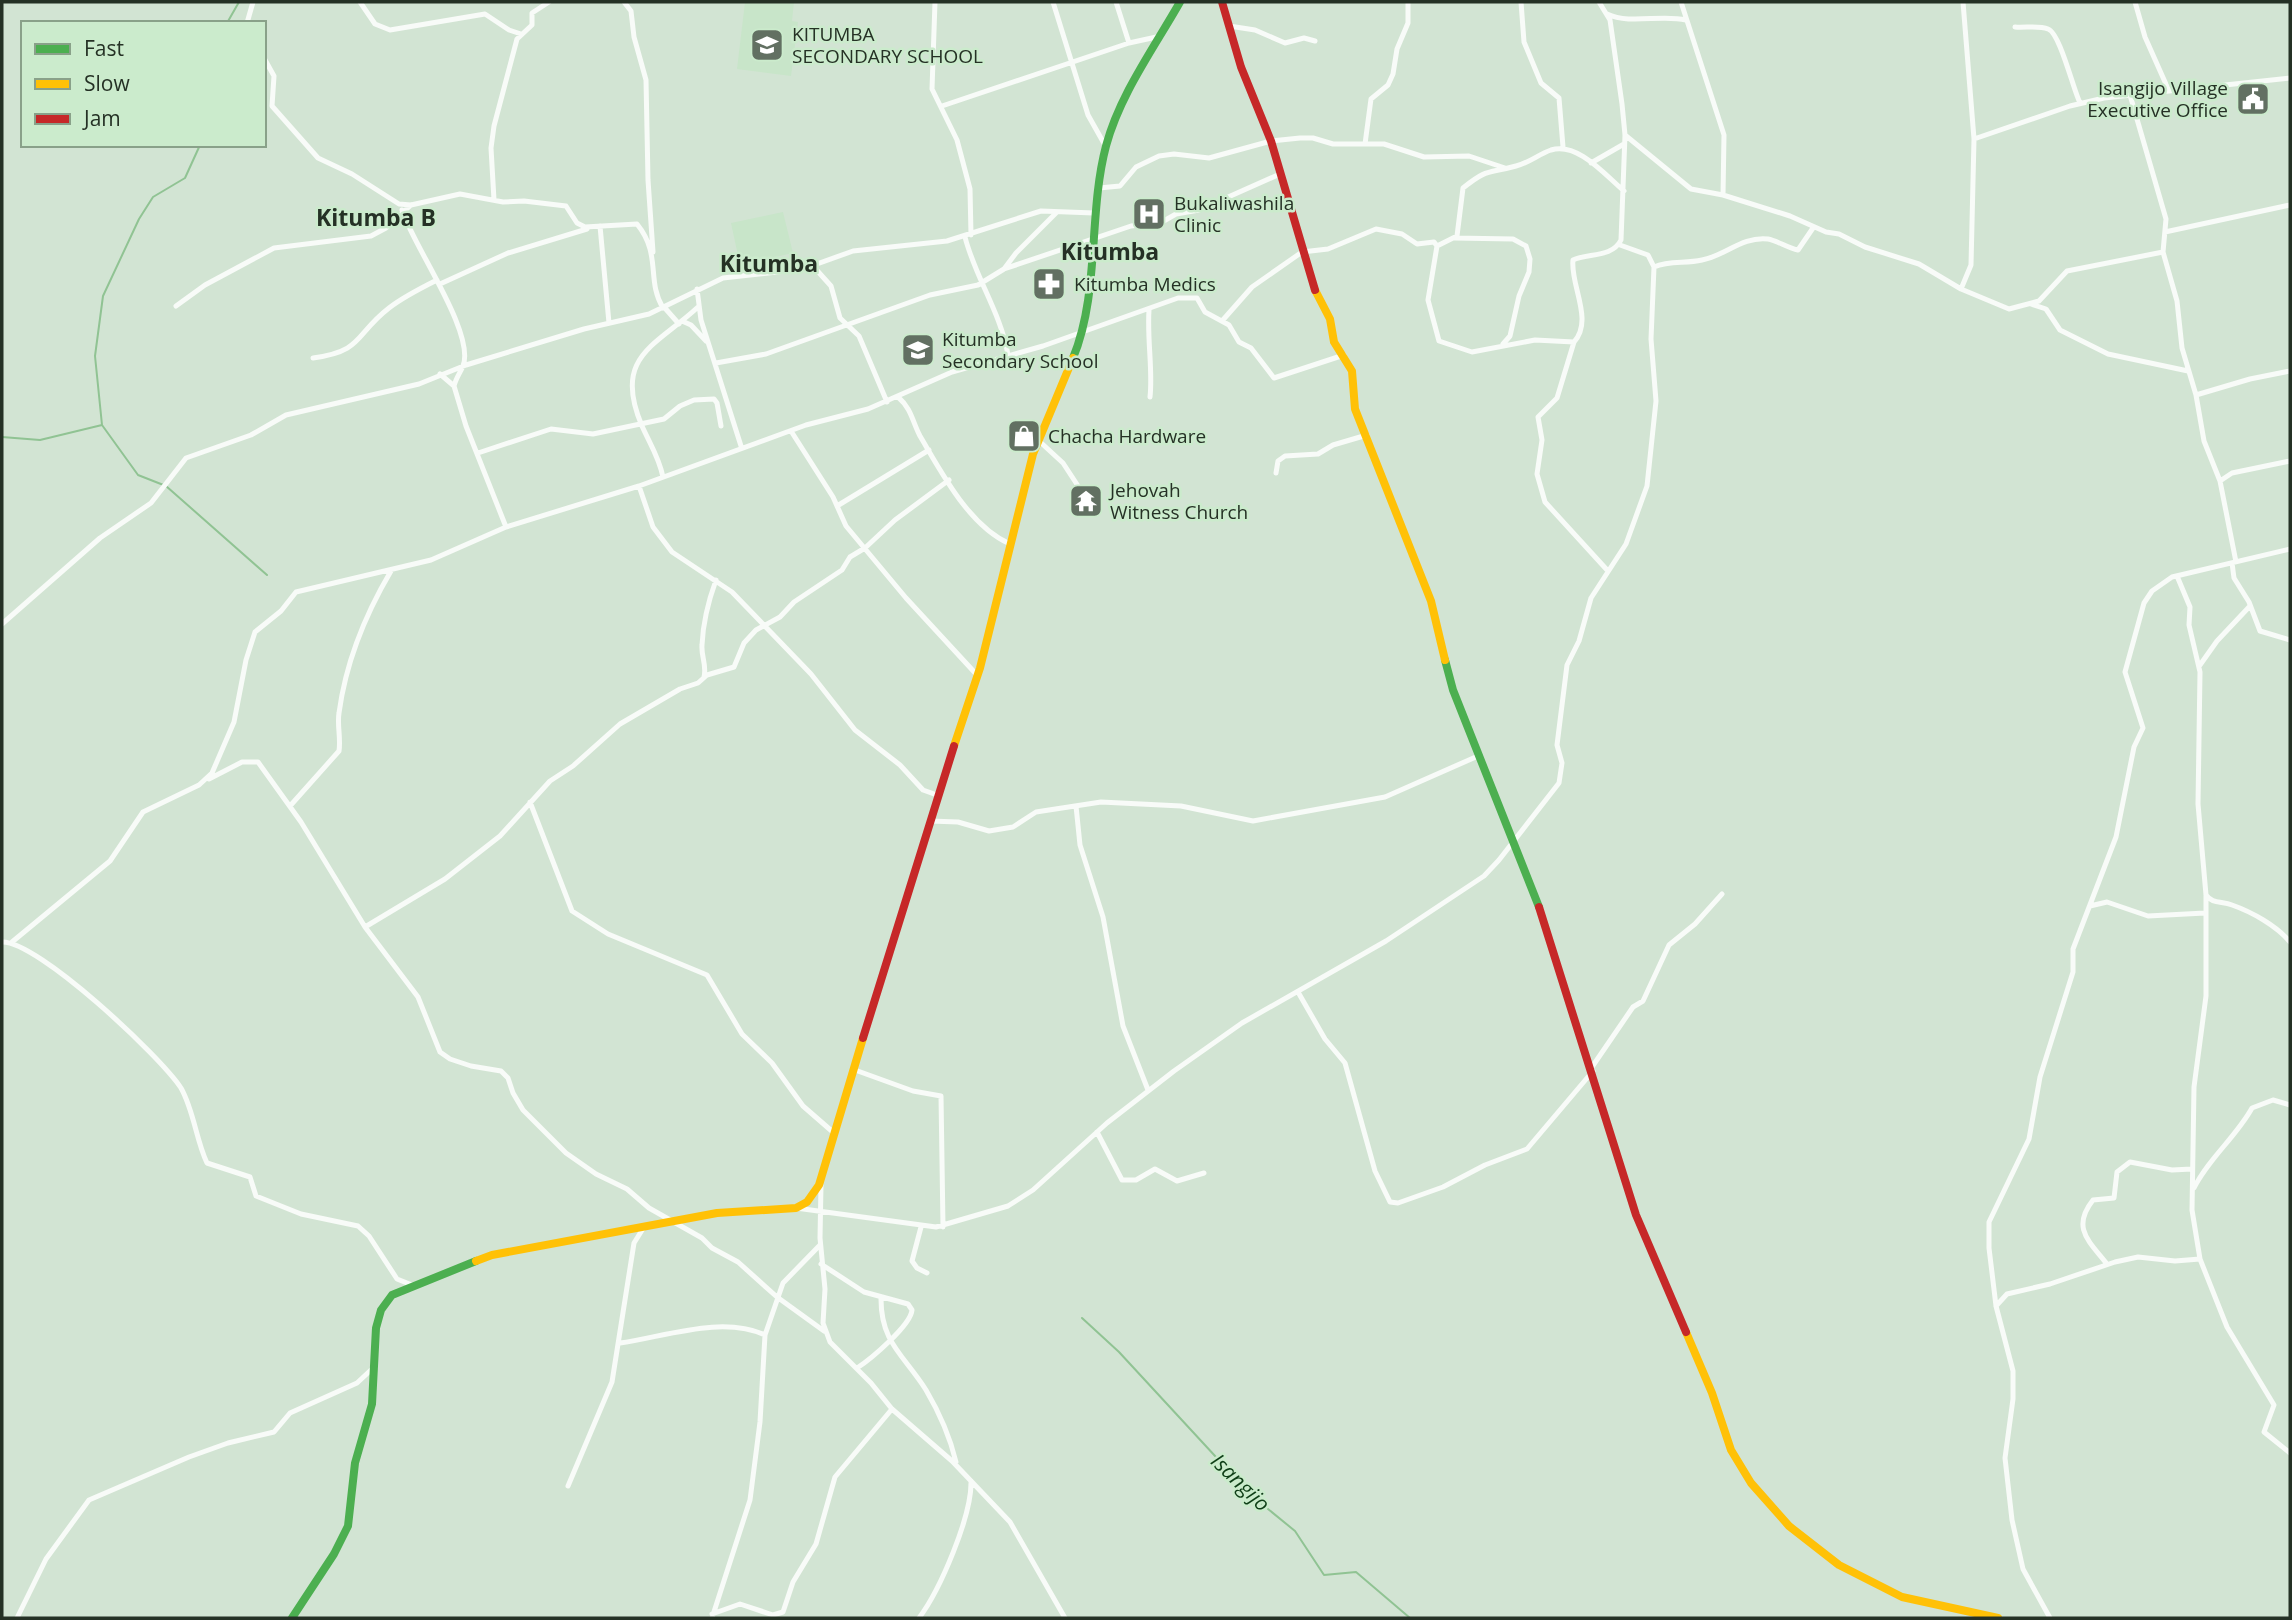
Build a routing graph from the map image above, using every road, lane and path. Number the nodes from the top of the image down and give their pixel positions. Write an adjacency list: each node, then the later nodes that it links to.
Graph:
1 (253, 2): 18 (street)
2 (360, 2): 21 (street)
3 (549, 2): 21 (street)
4 (624, 2): 63 (street)
5 (935, 2): 31 (street)
6 (1053, 2): 26 (street)
7 (1116, 2): 24 (street)
8 (1180, 2): 22 (street)
9 (1222, 2): 19 (street)
10 (1408, 2): 35 (street)
11 (1521, 2): 38 (street)
12 (1599, 2): 16 (street)
13 (1681, 2): 17 (street)
14 (1963, 2): 33 (street)
15 (2135, 2): 28 (street)
16 (1607, 14): 17 (street); 32 (street)
17 (1686, 20): 44 (street)
18 (248, 21)
19 (1229, 26): 23 (street); 34 (street)
20 (2015, 27): 30 (street)
21 (521, 34): 45 (street)
22 (1161, 36): 24 (street); 37 (street)
23 (1315, 41)
24 (1129, 43): 26 (street)
25 (266, 62): 46 (street)
26 (1070, 62): 31 (street); 37 (street)
27 (2290, 78): 28 (street)
28 (2169, 91): 29 (street)
29 (2130, 96): 30 (street); 55 (street)
30 (2080, 103): 33 (street)
31 (942, 106): 56 (street)
32 (1625, 135): 36 (street); 44 (street)
33 (1974, 139): 70 (street)
34 (1271, 141): 35 (street); 41 (street); 42 (street)
35 (1365, 144): 40 (street)
36 (1624, 145): 39 (street); 43 (street)
37 (1106, 147): 42 (street)
38 (1563, 148): 39 (street); 40 (street)
39 (1591, 163): 43 (street)
40 (1504, 168): 57 (street)
41 (1279, 174): 58 (street); 61 (street)
42 (1098, 188): 51 (street)
43 (1624, 191): 59 (street)
44 (1723, 195): 54 (street)
45 (494, 200): 47 (street); 53 (street)
46 (399, 204): 47 (street); 49 (street)
47 (411, 205): 49 (street)
48 (2290, 205): 55 (street)
49 (403, 212): 67 (street); 72 (street)
50 (1056, 213): 51 (street); 56 (street); 66 (street)
51 (1094, 213): 58 (street)
52 (600, 226): 53 (street); 63 (street); 78 (street)
53 (590, 228): 67 (street)
54 (1813, 228): 65 (street); 70 (street)
55 (2165, 232): 62 (street)
56 (968, 236): 64 (street); 68 (street)
57 (1454, 238): 60 (street); 82 (street)
58 (1091, 240): 66 (street); 80 (street)
59 (1620, 245): 65 (street); 81 (street)
60 (1437, 246): 61 (street); 82 (street)
61 (1302, 252): 76 (street); 85 (street)
62 (2163, 252): 71 (street); 89 (street)
63 (654, 258): 74 (street)
64 (813, 266): 69 (street); 79 (street)
65 (1654, 267): 119 (street)
66 (1004, 269): 68 (street)
67 (438, 282): 86 (street); 88 (street)
68 (984, 282): 79 (street); 84 (street)
69 (697, 289): 73 (street); 74 (street)
70 (1961, 289): 71 (street)
71 (2031, 304): 89 (street)
72 (176, 306)
73 (698, 307): 77 (street); 83 (street)
74 (663, 308): 77 (street); 78 (street)
75 (1149, 310): 76 (street); 80 (street); 94 (street)
76 (1222, 321): 85 (street)
77 (680, 322): 83 (street); 97 (street)
78 (609, 323): 88 (street)
79 (848, 324): 87 (street); 96 (street)
80 (1080, 332): 84 (street); 101 (street)
81 (1574, 341): 82 (street); 119 (street)
82 (1503, 344)
83 (710, 345): 87 (street)
84 (1010, 354): 95 (street)
85 (1345, 355): 100 (street)
86 (313, 358)
87 (716, 363): 102 (street)
88 (463, 366): 91 (street); 92 (street)
89 (2188, 371): 93 (street)
90 (2290, 371): 93 (street)
91 (440, 374): 92 (street); 123 (street)
92 (454, 386): 104 (street)
93 (2196, 395): 109 (street)
94 (1150, 397)
95 (899, 398): 96 (street); 103 (street)
96 (887, 402): 99 (street)
97 (642, 426): 98 (street); 104 (street); 107 (street)
98 (721, 426)
99 (791, 431): 102 (street); 112 (street)
100 (1367, 435): 106 (street); 130 (street)
101 (1038, 440): 111 (street); 114 (street)
102 (741, 446): 107 (street)
103 (929, 450): 108 (street); 112 (street)
104 (478, 453): 113 (street)
105 (2290, 461): 109 (street)
106 (1276, 473)
107 (663, 477): 110 (street)
108 (949, 480): 114 (street); 115 (street)
109 (2220, 481): 117 (street)
110 (639, 486): 113 (street); 121 (street)
111 (1080, 489)
112 (837, 506): 115 (street)
113 (506, 527): 118 (street)
114 (1010, 544): 128 (street)
115 (865, 548): 124 (street); 128 (street)
116 (2290, 549): 117 (street)
117 (2234, 562): 120 (street); 122 (street)
118 (391, 571): 131 (street); 134 (street)
119 (1608, 571): 137 (street)
120 (2177, 576): 127 (street); 140 (street)
121 (716, 580): 124 (street); 129 (street)
122 (2250, 606): 125 (street); 127 (street)
123 (2, 624)
124 (764, 625): 129 (street); 132 (street)
125 (2288, 640): 126 (street)
126 (2290, 647)
127 (2200, 667): 139 (street)
128 (977, 675): 132 (street)
129 (704, 677): 133 (street)
130 (1478, 756): 135 (street); 137 (street)
131 (206, 780): 134 (street); 144 (street)
132 (937, 795): 136 (street)
133 (530, 802): 142 (street); 152 (street)
134 (290, 806): 142 (street)
135 (1076, 806): 136 (street); 149 (street)
136 (930, 821): 148 (street)
137 (1516, 840): 146 (street); 147 (street)
138 (1722, 894): 147 (street)
139 (2206, 895): 141 (street); 145 (street)
140 (2090, 906): 141 (street); 171 (street)
141 (2205, 913): 153 (street)
142 (365, 927): 159 (street)
143 (2, 942): 144 (street)
144 (12, 942): 168 (street)
145 (2290, 942)
146 (1298, 992): 147 (street); 149 (street)
147 (1592, 1069): 190 (street)
148 (855, 1070): 152 (street); 162 (street)
149 (1148, 1090): 151 (street)
150 (2290, 1105): 156 (street)
151 (1097, 1132): 154 (street); 162 (street)
152 (834, 1133): 155 (street)
153 (2192, 1169): 156 (street); 166 (street)
154 (1204, 1173)
155 (822, 1181): 157 (street); 158 (street)
156 (2192, 1191): 164 (street)
157 (796, 1208): 158 (street); 159 (street)
158 (819, 1212): 161 (street); 163 (street)
159 (676, 1223): 160 (street); 169 (street)
160 (644, 1227): 168 (street); 177 (street)
161 (921, 1227): 162 (street); 167 (street)
162 (943, 1227)
163 (820, 1245): 165 (street); 169 (street)
164 (2200, 1258): 166 (street); 181 (street)
165 (821, 1264): 170 (street); 172 (street)
166 (2107, 1264): 171 (street)
167 (927, 1273)
168 (412, 1285): 179 (street)
169 (777, 1297): 173 (street); 175 (street)
170 (881, 1299): 176 (street); 176 (street)
171 (1996, 1306): 191 (street)
172 (824, 1313): 173 (street); 174 (street)
173 (807, 1319): 174 (street)
174 (824, 1331): 178 (street)
175 (765, 1335): 177 (street); 185 (street)
176 (888, 1341): 178 (street); 182 (street)
177 (620, 1343): 184 (street)
178 (857, 1368): 180 (street)
179 (372, 1369): 186 (street); 187 (street)
180 (891, 1409): 182 (street); 185 (street)
181 (2290, 1453)
182 (956, 1465): 183 (street)
183 (971, 1481): 188 (street); 189 (street)
184 (568, 1486)
185 (712, 1616)
186 (17, 1618)
187 (292, 1618)
188 (919, 1618)
189 (1065, 1618)
190 (1998, 1618)
191 (2050, 1618)

